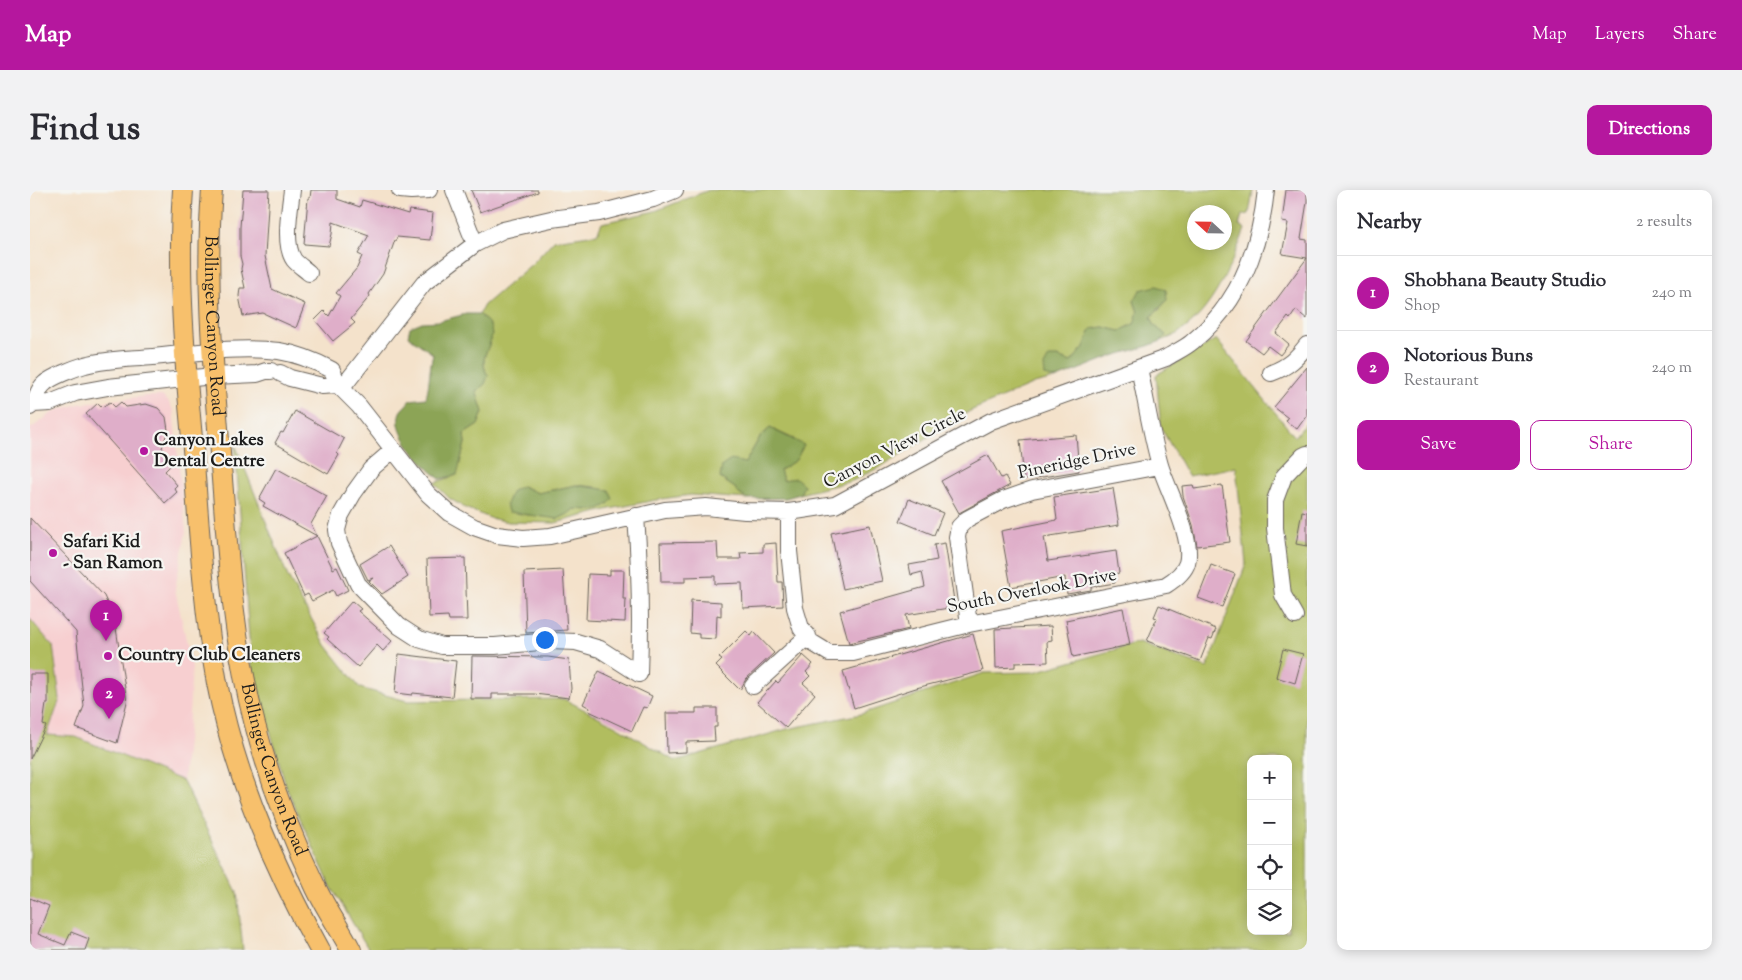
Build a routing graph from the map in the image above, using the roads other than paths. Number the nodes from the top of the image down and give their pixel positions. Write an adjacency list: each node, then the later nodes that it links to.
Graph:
1 (183, 190): 13 (main road, Bollinger Canyon Road)
2 (212, 190): 12 (main road, Bollinger Canyon Road)
3 (292, 190): 10 (street)
4 (400, 190): 5 (street)
5 (429, 190)
6 (454, 190): 9 (street)
7 (675, 190): 9 (street)
8 (1266, 190): 14 (street, Canyon View Circle)
9 (475, 244): 18 (street)
10 (309, 273)
11 (1307, 345): 15 (street)
12 (212, 352): 13 (street, Canyon View Circle); 16 (main road, Bollinger Canyon Road); 18 (street, Canyon View Circle)
13 (185, 354): 17 (main road, Bollinger Canyon Road); 19 (street, Canyon View Circle)
14 (1139, 368): 22 (street, South Overlook Drive); 23 (street, Canyon View Circle)
15 (1271, 373)
16 (214, 376): 17 (street); 18 (street); 30 (main road, Bollinger Canyon Road)
17 (187, 379): 19 (street); 29 (main road, Bollinger Canyon Road)
18 (340, 386): 20 (street, Canyon View Circle)
19 (32, 406)
20 (393, 450): 24 (street, Canyon View Circle); 24 (street)
21 (1307, 454): 25 (street)
22 (1160, 466): 26 (street, Pineridge Drive); 26 (street, South Overlook Drive)
23 (789, 512): 24 (street, Canyon View Circle); 27 (street, South Overlook Drive)
24 (636, 516)
25 (1296, 616)
26 (969, 624): 27 (street, South Overlook Drive)
27 (808, 636): 28 (street)
28 (753, 686)
29 (320, 950)
30 (351, 950)

